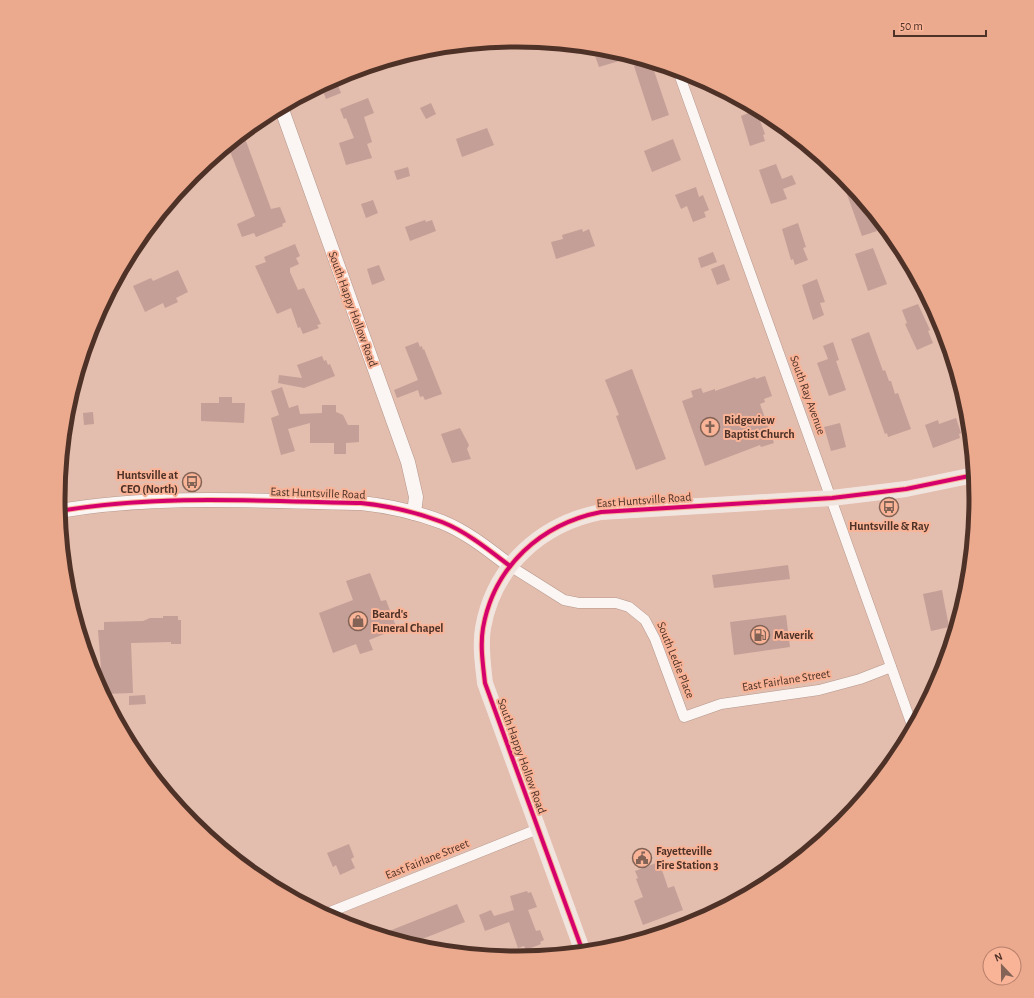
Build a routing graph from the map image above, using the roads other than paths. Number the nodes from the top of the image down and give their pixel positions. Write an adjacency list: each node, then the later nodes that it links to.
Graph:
1 (681, 78): 4 (street, South Ray Avenue)
2 (283, 113): 6 (main road, South Happy Hollow Road)
3 (968, 476): 4 (main road, East Huntsville Road)
4 (832, 498): 7 (main road, East Huntsville Road); 8 (street, South Ray Avenue)
5 (65, 510): 6 (main road, East Huntsville Road)
6 (414, 513): 7 (main road, East Huntsville Road)
7 (510, 566): 9 (street, South Ledie Place); 11 (main road, South Happy Hollow Road)
8 (891, 667): 9 (street, East Fairlane Street); 10 (street, South Ray Avenue)
9 (684, 717)
10 (910, 721)
11 (538, 829): 12 (street, East Fairlane Street); 13 (main road, South Happy Hollow Road)
12 (332, 911)
13 (581, 946)

